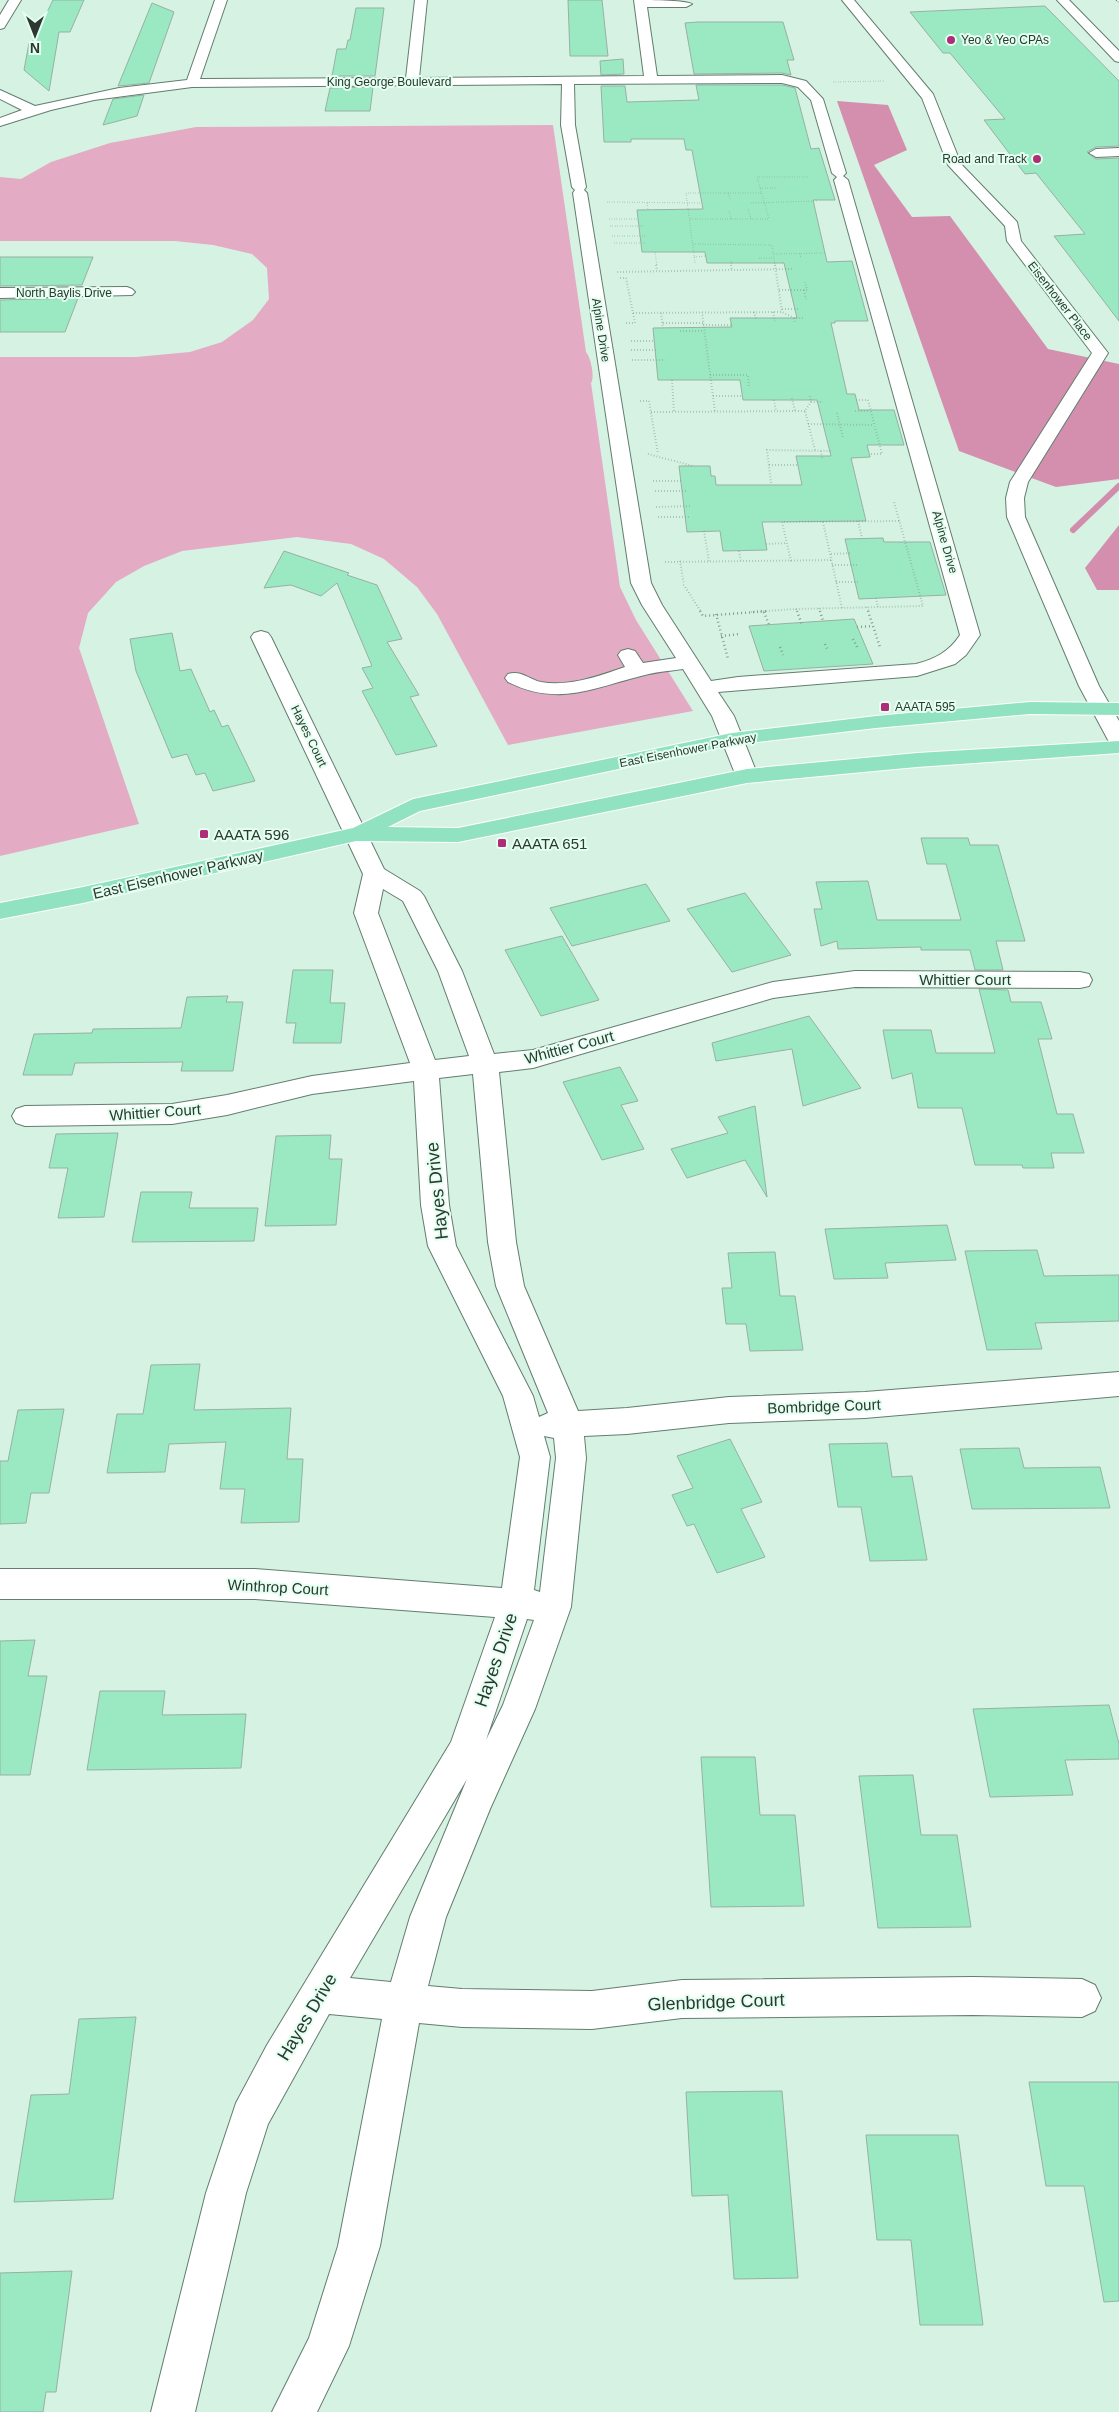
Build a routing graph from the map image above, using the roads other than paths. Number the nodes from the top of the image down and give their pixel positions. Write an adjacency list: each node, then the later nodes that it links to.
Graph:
1 (15, 0): 8 (street)
2 (221, 0): 14 (street)
3 (421, 0): 12 (street)
4 (848, 0): 26 (street, Eisenhower Place)
5 (1063, 0): 9 (street)
6 (641, 2): 7 (street); 11 (street)
7 (686, 4)
8 (0, 26)
9 (1119, 58)
10 (782, 79): 11 (street, King George Boulevard); 25 (street, Alpine Drive)
11 (651, 80): 13 (street, King George Boulevard)
12 (412, 81): 13 (street, King George Boulevard); 14 (street, King George Boulevard)
13 (568, 81): 23 (street, Alpine Drive)
14 (192, 83): 16 (street, King George Boulevard)
15 (0, 94): 16 (street)
16 (32, 110): 17 (street, King George Boulevard)
17 (0, 122)
18 (1119, 152): 19 (street)
19 (1096, 153)
20 (127, 292): 21 (street, North Baylis Drive)
21 (0, 293)
22 (262, 637): 31 (street, Hayes Court)
23 (687, 662): 24 (street); 25 (street, Alpine Drive)
24 (515, 678)
25 (704, 688): 27 (street, Alpine Drive)
26 (1110, 709): 27 (main road, East Eisenhower Parkway); 28 (street)
27 (732, 739): 30 (street, Alpine Drive); 31 (main road, East Eisenhower Parkway)
28 (1119, 740)
29 (1119, 747): 30 (main road, East Eisenhower Parkway)
30 (747, 776): 31 (main road, East Eisenhower Parkway)
31 (356, 834): 32 (street); 33 (main road, East Eisenhower Parkway)
32 (375, 874): 35 (street); 36 (street, Hayes Drive)
33 (0, 911)
34 (1080, 980): 35 (street, Whittier Court)
35 (485, 1064): 36 (street, Whittier Court); 39 (street)
36 (426, 1071): 37 (street, Whittier Court); 40 (street, Hayes Drive)
37 (25, 1116)
38 (1119, 1384): 39 (street, Bombridge Court)
39 (568, 1424): 40 (street, Bombridge Court); 43 (street)
40 (528, 1426): 42 (street, Hayes Drive)
41 (0, 1584): 42 (street, Winthrop Court)
42 (516, 1604): 43 (street, Winthrop Court); 44 (street, Hayes Drive)
43 (555, 1607): 46 (street)
44 (322, 1994): 46 (street, Glenbridge Court); 47 (street, Hayes Drive)
45 (1082, 1998): 46 (street, Glenbridge Court)
46 (404, 2002): 48 (street)
47 (173, 2412)
48 (294, 2412)

